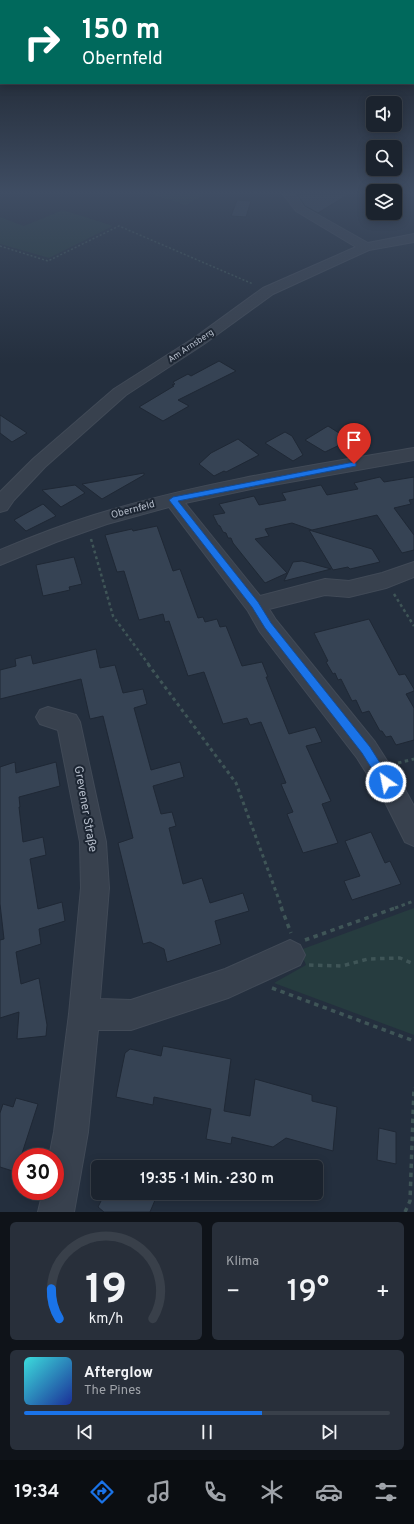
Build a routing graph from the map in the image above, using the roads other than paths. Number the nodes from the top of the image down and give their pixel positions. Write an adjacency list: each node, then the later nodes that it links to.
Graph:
1 (358, 251): 4 (street, Am Arnsberg)
2 (414, 454): 3 (street, Obernfeld)
3 (173, 500): 5 (street, Obernfeld); 7 (street)
4 (0, 506)
5 (0, 558)
6 (414, 569): 7 (street)
7 (255, 605): 9 (street)
8 (48, 717): 11 (street, Grevener Straße)
9 (414, 833)
10 (292, 950): 11 (street)
11 (84, 1014): 12 (street, Grevener Straße)
12 (56, 1212)

